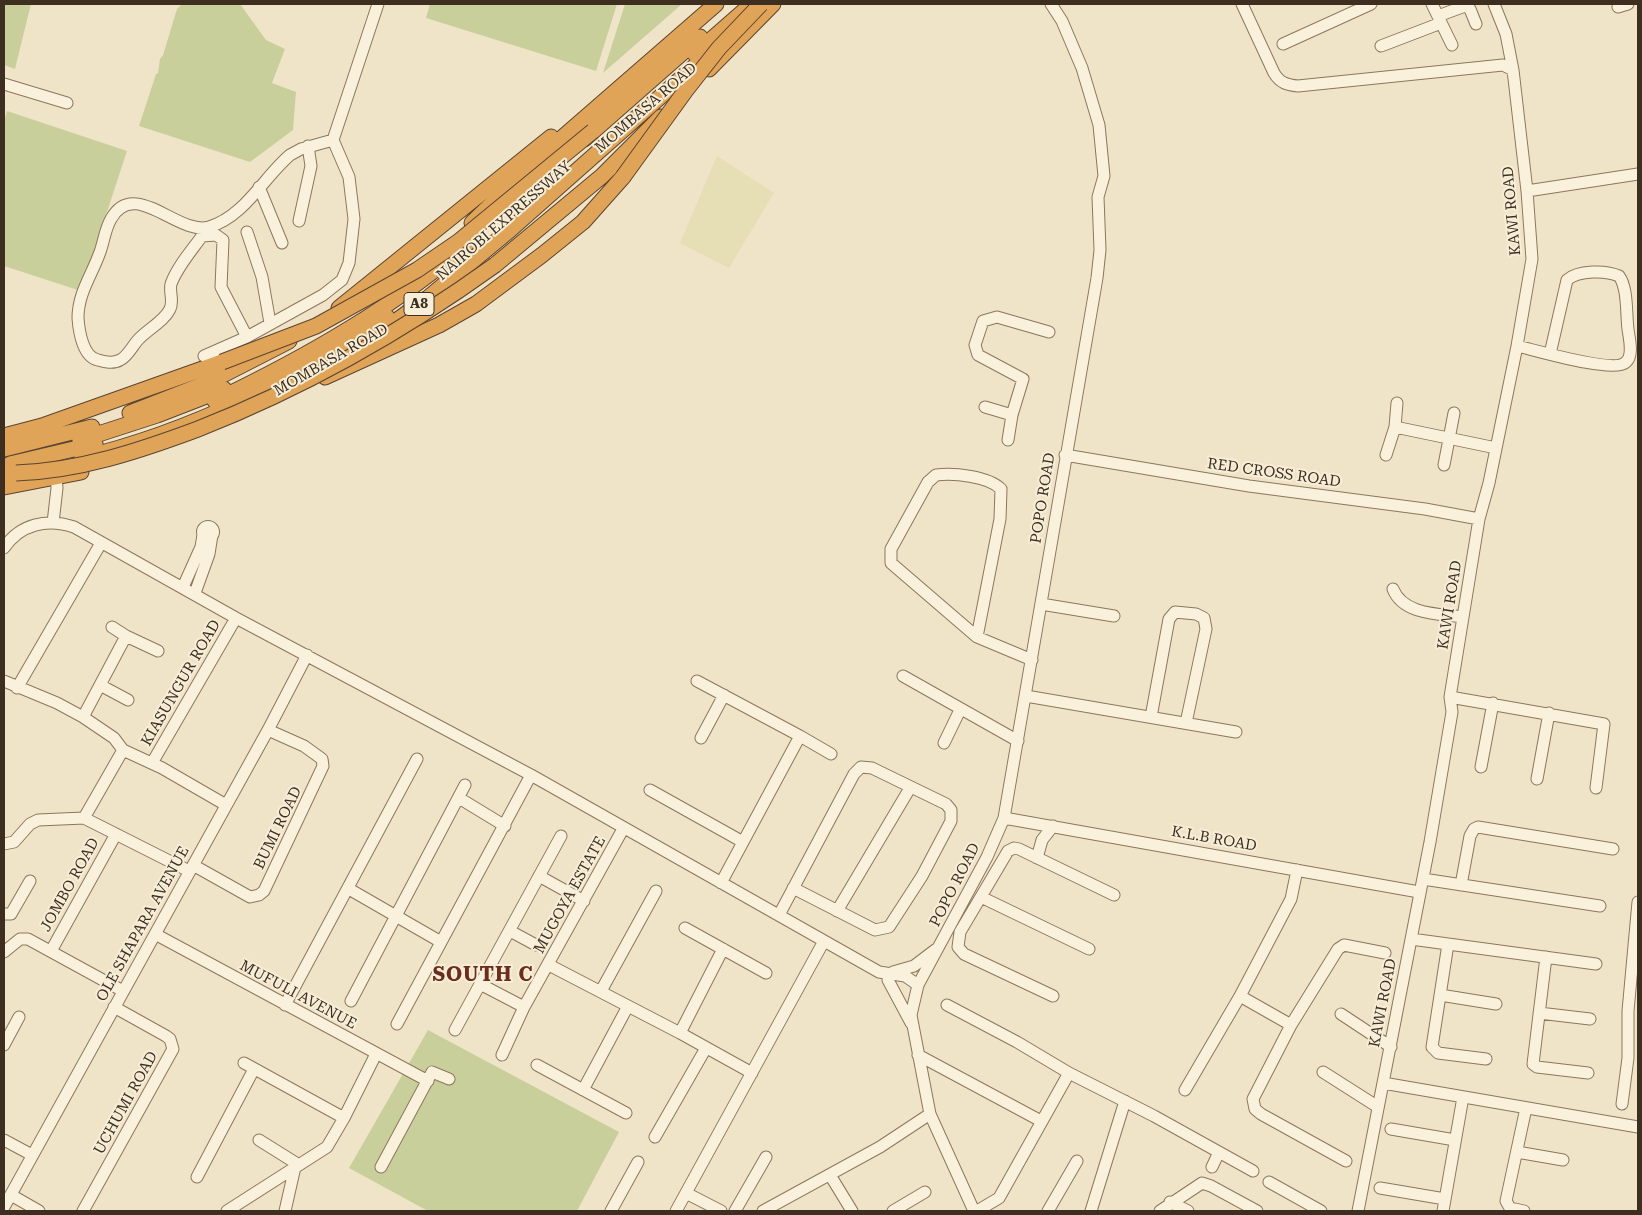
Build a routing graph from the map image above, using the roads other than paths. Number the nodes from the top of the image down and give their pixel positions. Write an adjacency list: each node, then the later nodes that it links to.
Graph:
1 (378, 4): 22 (street)
2 (716, 4): 21 (highway, MOMBASA ROAD / A8)
3 (738, 4): 21 (highway, NAIROBI EXPRESSWAY)
4 (752, 4): 52 (highway, NAIROBI EXPRESSWAY, bridge)
5 (761, 4): 37 (highway, bridge)
6 (766, 4): 37 (highway, MOMBASA ROAD / A8)
7 (773, 4): 52 (highway, bridge)
8 (1051, 4): 48 (street, POPO ROAD)
9 (1242, 4): 18 (street)
10 (1371, 4): 15 (street)
11 (1432, 4): 13 (street)
12 (1494, 4): 18 (street, KAWI ROAD)
13 (1440, 20): 14 (street); 16 (street); 17 (street)
14 (1476, 24)
15 (1283, 44)
16 (1452, 45)
17 (1381, 46)
18 (1513, 70): 26 (street, KAWI ROAD)
19 (4, 84): 20 (street)
20 (67, 103)
21 (591, 124): 43 (highway, bridge); 47 (highway); 50 (highway, MOMBASA ROAD / A8); 52 (highway, NAIROBI EXPRESSWAY, bridge)
22 (333, 140): 23 (street); 31 (street)
23 (308, 146): 25 (street); 27 (street)
24 (1638, 174): 26 (street)
25 (259, 187): 28 (street); 30 (street)
26 (1527, 191): 34 (street, KAWI ROAD)
27 (299, 221)
28 (202, 232): 28 (street); 33 (street)
29 (247, 232): 31 (street)
30 (282, 243)
31 (270, 323): 33 (street)
32 (1049, 332): 41 (street)
33 (247, 337): 36 (street)
34 (1517, 346): 35 (street); 46 (street, KAWI ROAD)
35 (1550, 354): 35 (street)
36 (204, 356)
37 (278, 392): 53 (highway, MOMBASA ROAD / A8)
38 (1397, 403): 42 (street)
39 (985, 407): 41 (street)
40 (1454, 413): 44 (street)
41 (1012, 415): 45 (street)
42 (1395, 427): 44 (street); 49 (street)
43 (4, 436)
44 (1450, 438): 46 (street); 51 (street)
45 (1008, 440)
46 (1496, 448): 55 (street, KAWI ROAD)
47 (4, 449)
48 (1065, 455): 55 (street, RED CROSS ROAD); 62 (street, POPO ROAD)
49 (1386, 455)
50 (4, 459)
51 (1444, 465)
52 (8, 471)
53 (56, 477): 54 (highway, MOMBASA ROAD / A8); 56 (street)
54 (4, 487)
55 (1478, 519): 64 (street, KAWI ROAD)
56 (53, 523): 57 (street); 58 (street)
57 (101, 543): 59 (street); 76 (street)
58 (4, 548)
59 (183, 588): 61 (street); 61 (street)
60 (1393, 589): 64 (street)
61 (195, 593): 65 (street)
62 (1041, 604): 63 (street); 71 (street, POPO ROAD)
63 (1114, 616)
64 (1464, 617): 79 (street, KAWI ROAD)
65 (236, 618): 70 (street); 96 (street, KIASUNGUR ROAD)
66 (112, 627): 67 (street)
67 (126, 636): 69 (street); 75 (street)
68 (977, 637): 68 (street); 71 (street)
69 (158, 651)
70 (307, 655): 87 (street, OLE SHAPARA AVENUE); 98 (street)
71 (1032, 660): 78 (street, POPO ROAD)
72 (903, 676): 82 (street)
73 (4, 681): 76 (street)
74 (697, 681): 77 (street)
75 (100, 686): 80 (street); 84 (street)
76 (17, 688): 84 (street)
77 (724, 695): 89 (street); 90 (street)
78 (1026, 696): 85 (street); 91 (street, POPO ROAD)
79 (1450, 697): 81 (street); 120 (street, KAWI ROAD)
80 (128, 700)
81 (1493, 703): 83 (street); 97 (street)
82 (960, 710): 91 (street); 92 (street)
83 (1549, 713): 99 (street); 102 (street)
84 (83, 717): 93 (street)
85 (1151, 717): 86 (street); 86 (street)
86 (1186, 723): 88 (street)
87 (268, 730): 105 (street, OLE SHAPARA AVENUE); 117 (street, BUMI ROAD)
88 (1236, 732)
89 (800, 736): 94 (street); 113 (street)
90 (701, 738)
91 (1018, 741): 107 (street, POPO ROAD)
92 (944, 743)
93 (123, 750): 96 (street); 106 (street)
94 (831, 754)
95 (417, 759): 125 (street)
96 (152, 764): 105 (street)
97 (1481, 767)
98 (531, 776): 108 (street); 110 (street)
99 (1537, 779)
100 (465, 785): 104 (street)
101 (910, 788): 124 (street); 133 (street); 133 (street)
102 (1596, 788)
103 (650, 790): 113 (street)
104 (459, 798): 108 (street); 136 (street)
105 (226, 805): 117 (street, OLE SHAPARA AVENUE)
106 (84, 818): 111 (street, BUMI ROAD); 114 (street)
107 (1004, 818): 109 (street, K.L.B ROAD); 145 (street, POPO ROAD)
108 (504, 826): 142 (street)
109 (1053, 826): 116 (street); 118 (street, K.L.B ROAD)
110 (623, 829): 122 (street); 130 (street, MUGOYA ESTATE)
111 (116, 834): 117 (street, BUMI ROAD); 148 (street, JOMBO ROAD)
112 (561, 836): 119 (street)
113 (743, 842): 122 (street)
114 (4, 844)
115 (1613, 849): 123 (street)
116 (1037, 858): 128 (street); 129 (street)
117 (191, 868): 139 (street, OLE SHAPARA AVENUE)
118 (1297, 870): 127 (street, K.L.B ROAD); 162 (street)
119 (539, 876): 130 (street); 138 (street)
120 (1423, 878): 123 (street); 127 (street, KAWI ROAD)
121 (30, 881): 134 (street)
122 (721, 883): 135 (street)
123 (1461, 885): 132 (street)
124 (793, 888): 133 (street); 135 (street)
125 (349, 889): 136 (street); 165 (street)
126 (656, 892): 159 (street)
127 (1419, 892): 140 (street, KAWI ROAD)
128 (1114, 895)
129 (981, 897): 146 (street); 161 (street)
130 (584, 901): 153 (street, MUGOYA ESTATE)
131 (1638, 902): 170 (street)
132 (1600, 906)
133 (837, 911)
134 (4, 914)
135 (779, 915): 141 (street)
136 (397, 916): 142 (street); 163 (street)
137 (685, 928): 147 (street)
138 (510, 931): 144 (street); 156 (street)
139 (155, 934): 158 (street, OLE SHAPARA AVENUE); 165 (street, MUFULI AVENUE)
140 (1411, 939): 143 (street); 181 (street, KAWI ROAD)
141 (824, 941): 155 (street); 190 (street)
142 (441, 942): 175 (street)
143 (1448, 944): 151 (street); 160 (street)
144 (536, 945)
145 (939, 946): 155 (street); 157 (street, POPO ROAD)
146 (1089, 948)
147 (723, 950): 154 (street); 179 (street)
148 (51, 951): 149 (street); 158 (street)
149 (4, 952)
150 (1385, 953): 177 (street)
151 (1546, 957): 152 (street); 171 (street)
152 (1596, 964)
153 (549, 965): 159 (street); 169 (street, MUGOYA ESTATE)
154 (766, 973)
155 (886, 975): 157 (street); 176 (street)
156 (480, 984): 169 (street); 178 (street)
157 (917, 988): 176 (street, POPO ROAD)
158 (123, 991): 168 (street, OLE SHAPARA AVENUE)
159 (601, 991): 167 (street)
160 (1440, 994): 164 (street); 186 (street)
161 (1053, 996)
162 (1240, 996): 177 (street); 196 (street)
163 (351, 1001)
164 (1496, 1004)
165 (285, 1005): 183 (street, MUFULI AVENUE)
166 (947, 1005): 191 (street)
167 (628, 1006): 179 (street); 195 (street)
168 (114, 1007): 214 (street, OLE SHAPARA AVENUE); 235 (street, UCHUMI ROAD)
169 (524, 1007): 184 (street, MUGOYA ESTATE)
170 (1633, 1012): 199 (street)
171 (1539, 1013): 174 (street); 189 (street)
172 (1341, 1014): 181 (street)
173 (19, 1017): 180 (street)
174 (1590, 1019)
175 (397, 1024)
176 (912, 1024): 185 (street)
177 (1292, 1025): 218 (street)
178 (455, 1030)
179 (680, 1032): 182 (street)
180 (4, 1045)
181 (1390, 1047): 194 (street, KAWI ROAD)
182 (706, 1048): 190 (street); 208 (street)
183 (376, 1054): 193 (street, MUFULI AVENUE); 204 (street)
184 (502, 1055)
185 (918, 1055): 203 (street); 205 (street)
186 (1486, 1059)
187 (537, 1065): 195 (street)
188 (1323, 1072): 200 (street)
189 (1588, 1072)
190 (752, 1073): 229 (street)
191 (1069, 1073): 198 (street); 205 (street)
192 (449, 1078): 193 (street)
193 (428, 1081): 222 (street)
194 (1383, 1083): 197 (street); 200 (street, KAWI ROAD)
195 (583, 1090): 202 (street)
196 (1186, 1090)
197 (1462, 1097): 201 (street); 211 (street)
198 (1125, 1101): 212 (street); 247 (street)
199 (1622, 1104)
200 (1378, 1108): 252 (street, KAWI ROAD)
201 (1526, 1108): 206 (street); 213 (street)
202 (626, 1113)
203 (930, 1114): 224 (street); 245 (street)
204 (344, 1118): 220 (street); 225 (street)
205 (1041, 1121): 245 (street)
206 (1638, 1128)
207 (1391, 1129): 211 (street)
208 (655, 1137)
209 (4, 1140): 214 (street)
210 (259, 1140): 220 (street)
211 (1455, 1140): 231 (street)
212 (1218, 1152): 221 (street); 223 (street)
213 (1517, 1152): 216 (street); 254 (street)
214 (32, 1155): 230 (street, OLE SHAPARA AVENUE)
215 (766, 1157): 241 (street)
216 (1563, 1160)
217 (1077, 1161): 246 (street)
218 (1346, 1161)
219 (638, 1162): 238 (street)
220 (297, 1166): 236 (street); 237 (street)
221 (1212, 1167)
222 (381, 1168)
223 (1253, 1171)
224 (830, 1175): 242 (street); 243 (street)
225 (197, 1177)
226 (1269, 1182): 251 (street)
227 (1380, 1188): 231 (street)
228 (925, 1192): 244 (street)
229 (686, 1193): 239 (street); 240 (street)
230 (10, 1195): 233 (street, OLE SHAPARA AVENUE); 234 (street)
231 (1446, 1199): 253 (street)
232 (1170, 1202): 248 (street); 249 (street); 250 (street)
233 (4, 1207)
234 (39, 1211)
235 (83, 1211)
236 (227, 1211)
237 (285, 1211)
238 (611, 1211)
239 (676, 1211)
240 (721, 1211)
241 (735, 1211)
242 (763, 1211)
243 (852, 1211)
244 (893, 1211)
245 (976, 1211)
246 (1048, 1211)
247 (1091, 1211)
248 (1160, 1211)
249 (1188, 1211)
250 (1257, 1211)
251 (1321, 1211)
252 (1358, 1211)
253 (1444, 1211)
254 (1524, 1211)

